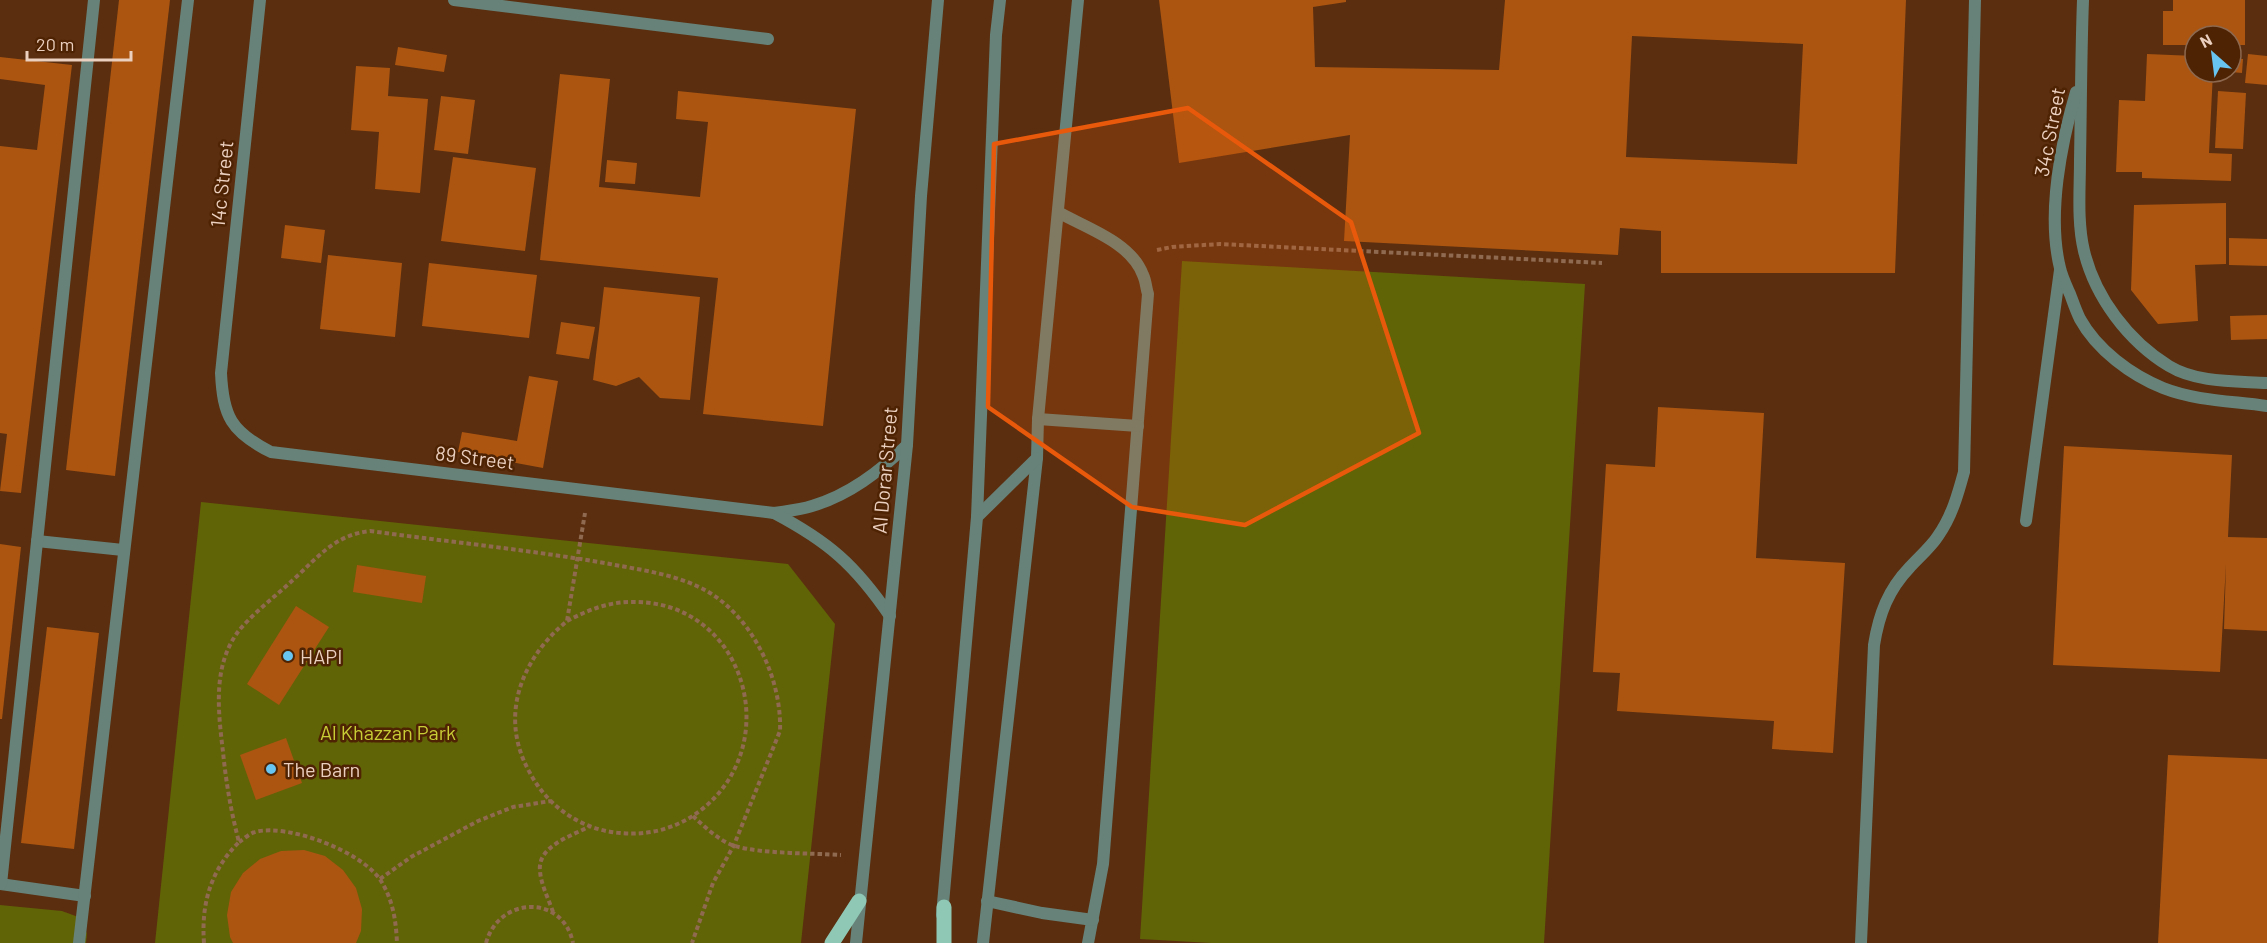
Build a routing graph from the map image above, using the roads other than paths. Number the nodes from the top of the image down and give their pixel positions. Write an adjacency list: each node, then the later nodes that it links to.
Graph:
1 (94, 0): 24 (street)
2 (188, 0): 25 (street)
3 (260, 0): 14 (street, 14c Street)
4 (454, 0): 10 (street)
5 (938, 0): 19 (street, Al Dorar Street)
6 (1000, 0): 22 (street)
7 (1078, 0): 12 (street)
8 (1975, 0): 40 (street)
9 (2083, 0): 11 (street)
10 (768, 39)
11 (2080, 79): 13 (street, 34c Street); 15 (street, 34c Street)
12 (1058, 212): 17 (street); 18 (street)
13 (2060, 270): 16 (street, 34c Street); 23 (street)
14 (221, 373): 21 (street, 89 Street)
15 (2267, 383)
16 (2267, 406)
17 (1038, 419): 18 (street); 20 (street)
18 (1138, 426): 32 (street)
19 (907, 445): 21 (street, 89 Street); 26 (street, Al Dorar Street)
20 (1037, 458): 22 (street); 30 (street)
21 (774, 513): 26 (street, 89 Street)
22 (977, 517): 31 (street)
23 (2026, 521)
24 (37, 541): 25 (street); 27 (street)
25 (123, 550): 28 (street)
26 (890, 616): 29 (street, Al Dorar Street)
27 (1, 884): 28 (street)
28 (85, 896): 33 (street)
29 (859, 901): 34 (main road); 35 (street, Al Dorar Street)
30 (987, 901): 32 (street); 38 (street)
31 (944, 907): 36 (street); 37 (main road)
32 (1093, 920): 39 (street)
33 (79, 943)
34 (832, 943)
35 (856, 943)
36 (938, 943)
37 (944, 943)
38 (982, 943)
39 (1089, 943)
40 (1861, 943)

